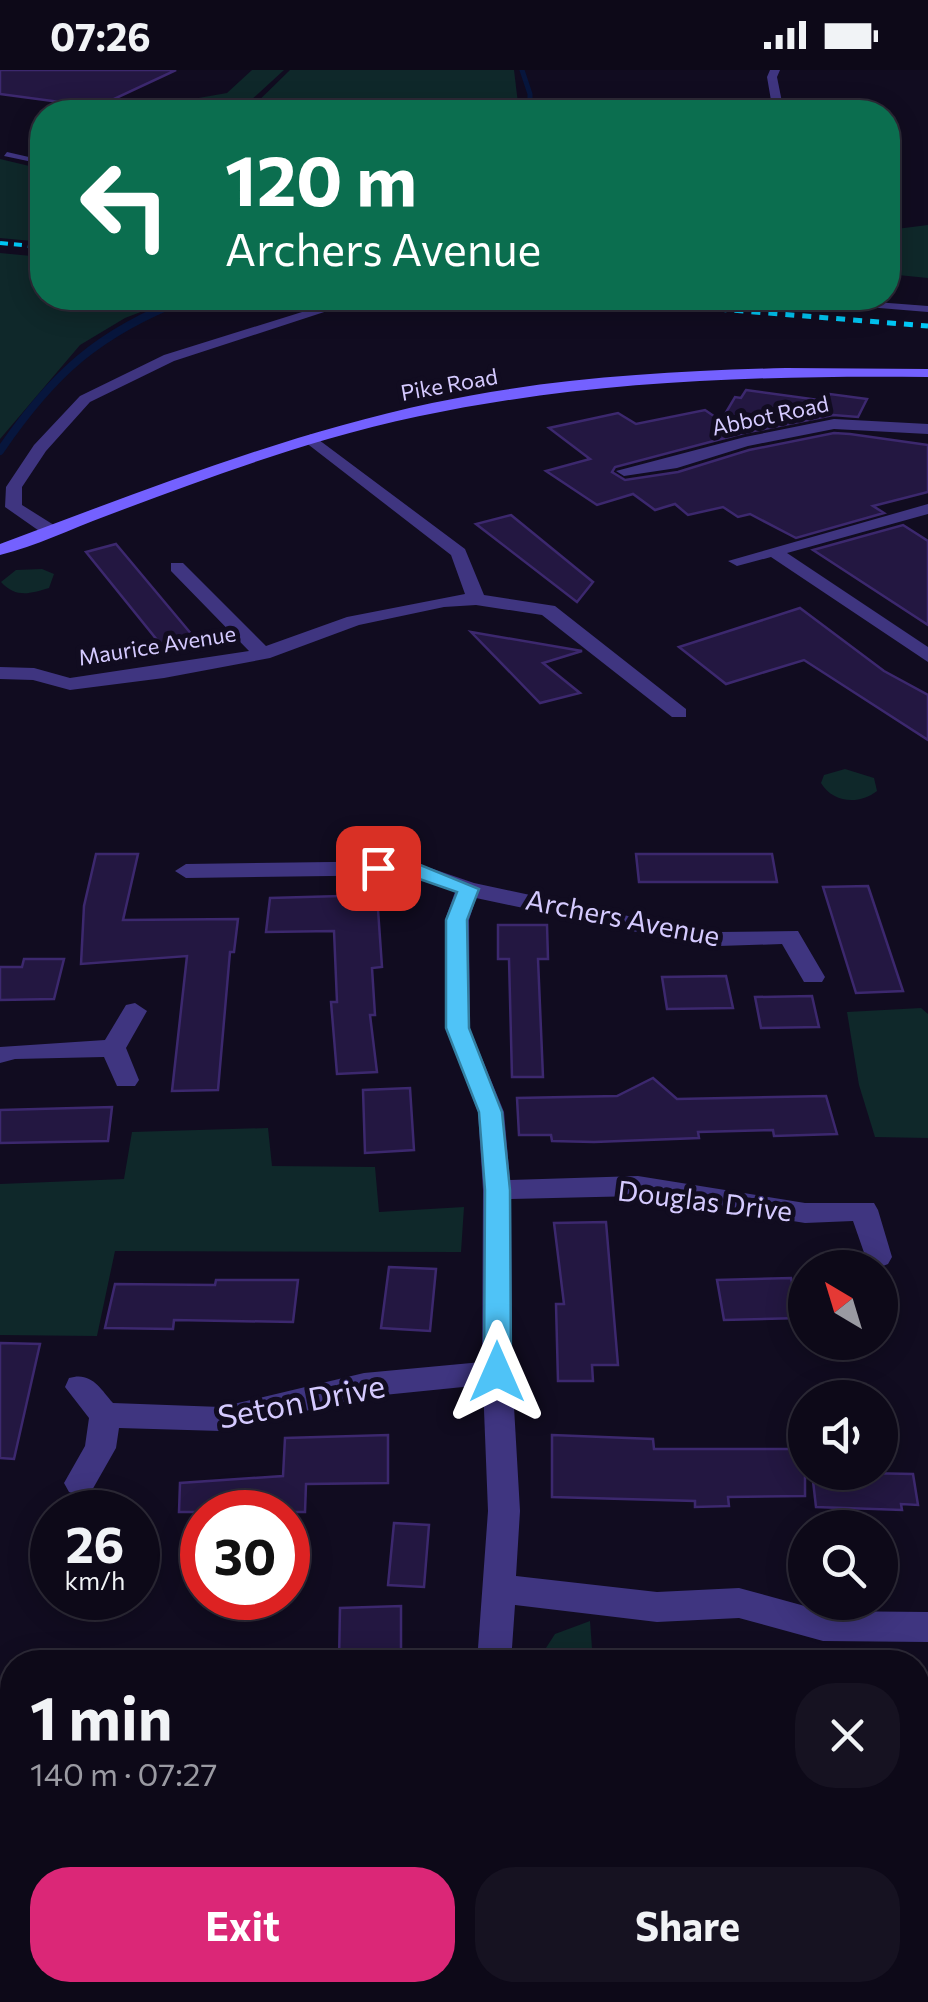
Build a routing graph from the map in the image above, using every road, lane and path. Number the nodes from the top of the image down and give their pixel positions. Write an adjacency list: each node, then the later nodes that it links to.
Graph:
1 (775, 70): 2 (street)
2 (777, 100)
3 (7, 154): 4 (lane)
4 (30, 159)
5 (900, 307): 6 (lane)
6 (928, 309)
7 (322, 310): 13 (street)
8 (928, 373): 10 (street, Pike Road)
9 (928, 429): 11 (street, Abbot Road)
10 (311, 439): 13 (street, Pike Road); 18 (street)
11 (624, 471)
12 (928, 509): 15 (street)
13 (51, 531): 14 (street, Pike Road)
14 (0, 550)
15 (772, 551): 16 (street); 19 (street)
16 (737, 560)
17 (177, 567): 20 (street, Maurice Avenue)
18 (476, 599): 20 (street, Maurice Avenue); 22 (street, Maurice Avenue)
19 (926, 653)
20 (263, 654): 21 (street, Maurice Avenue)
21 (0, 673)
22 (679, 714)
23 (186, 871): 24 (street, Archers Avenue)
24 (468, 889): 25 (street, Archers Avenue); 30 (street)
25 (814, 977)
26 (136, 1011): 27 (street)
27 (113, 1048): 28 (street); 29 (street)
28 (0, 1055)
29 (126, 1080)
30 (497, 1190): 31 (street, Douglas Drive); 32 (street)
31 (876, 1250)
32 (497, 1372): 34 (street, Seton Drive); 36 (street)
33 (80, 1388): 34 (street)
34 (105, 1415): 35 (street)
35 (80, 1483)
36 (502, 1589): 37 (street); 38 (street)
37 (928, 1627)
38 (495, 1650)

